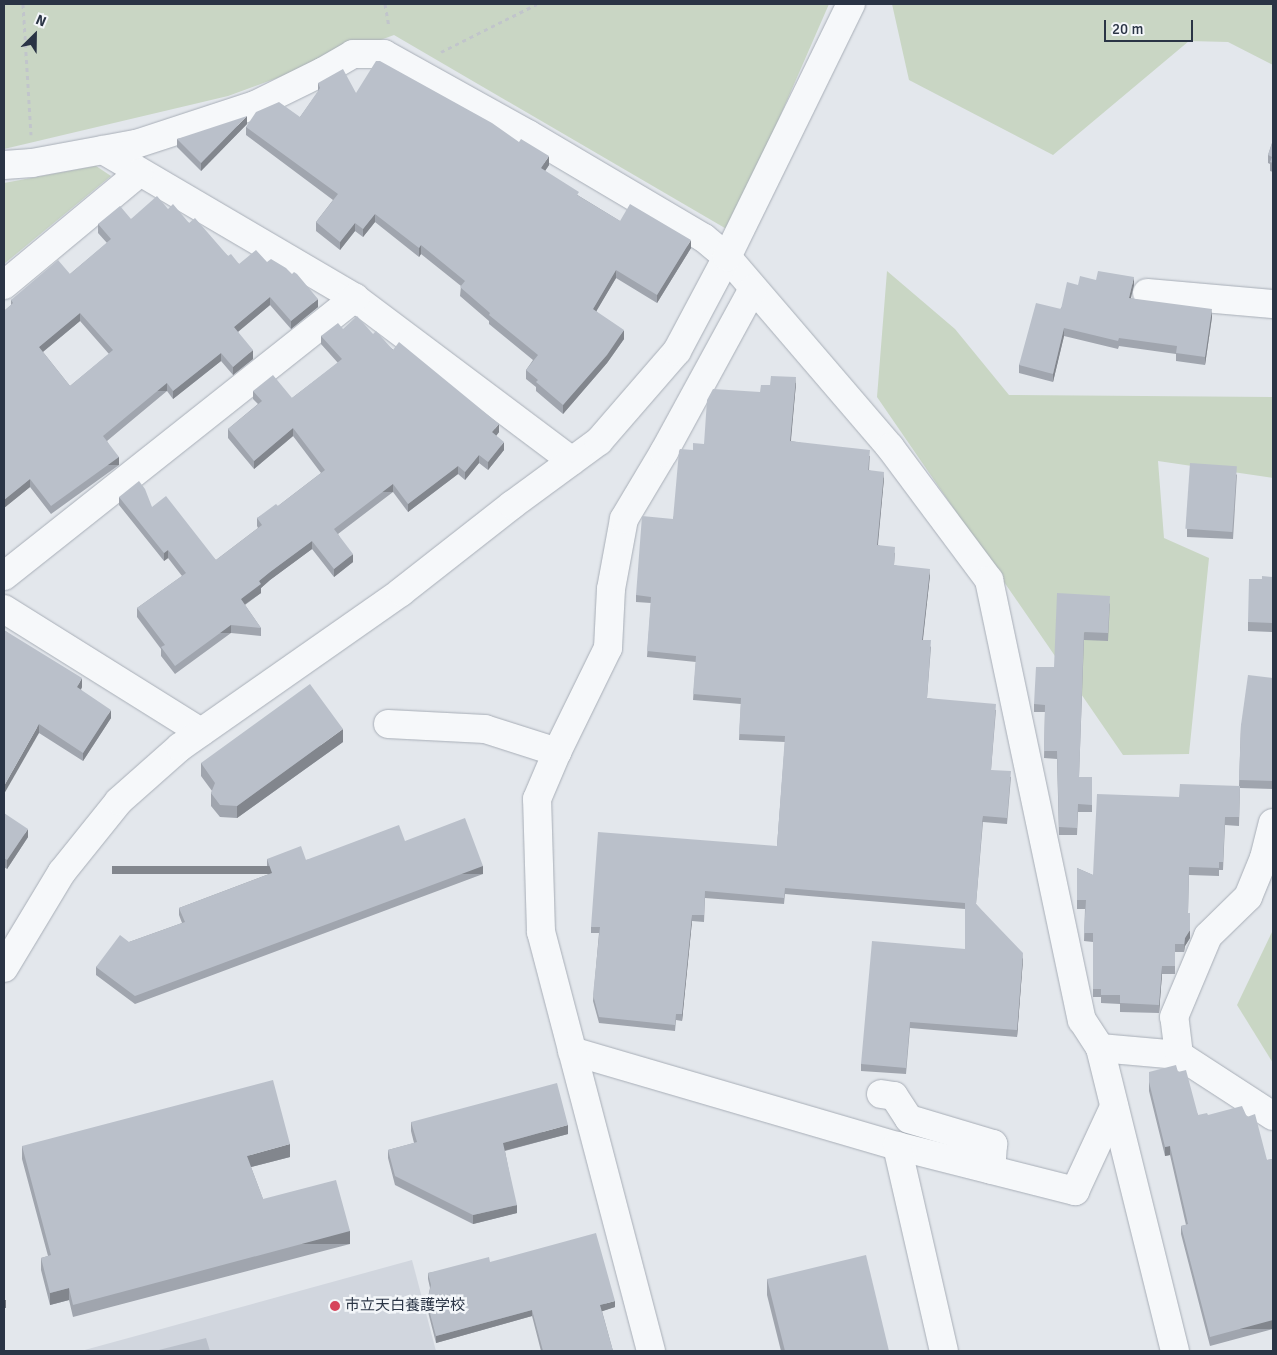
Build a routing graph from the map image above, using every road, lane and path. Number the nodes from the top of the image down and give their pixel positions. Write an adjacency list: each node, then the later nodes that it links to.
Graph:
1 (23, 4): 6 (path)
2 (537, 4): 4 (path)
3 (851, 4): 9 (street)
4 (409, 68): 5 (street); 9 (street)
5 (103, 150): 6 (street); 8 (street)
6 (32, 164): 7 (street)
7 (4, 165)
8 (138, 173): 10 (street); 13 (street)
9 (727, 258): 11 (street); 15 (street)
10 (4, 285)
11 (753, 288): 20 (street); 23 (street)
12 (1147, 293): 14 (street)
13 (355, 298): 15 (street); 16 (street)
14 (1273, 304)
15 (572, 461): 19 (street)
16 (4, 576)
17 (4, 609): 19 (street)
18 (388, 724): 20 (street)
19 (201, 732): 22 (street)
20 (557, 752): 24 (street)
21 (1273, 823): 25 (street)
22 (4, 968)
23 (1100, 1048): 25 (street); 27 (street)
24 (572, 1051): 29 (street); 31 (street)
25 (1179, 1055): 28 (street)
26 (881, 1094): 30 (street)
27 (1114, 1107): 30 (street); 33 (street)
28 (1273, 1116)
29 (896, 1146): 30 (street); 32 (street)
30 (991, 1170)
31 (651, 1351)
32 (944, 1351)
33 (1175, 1351)

